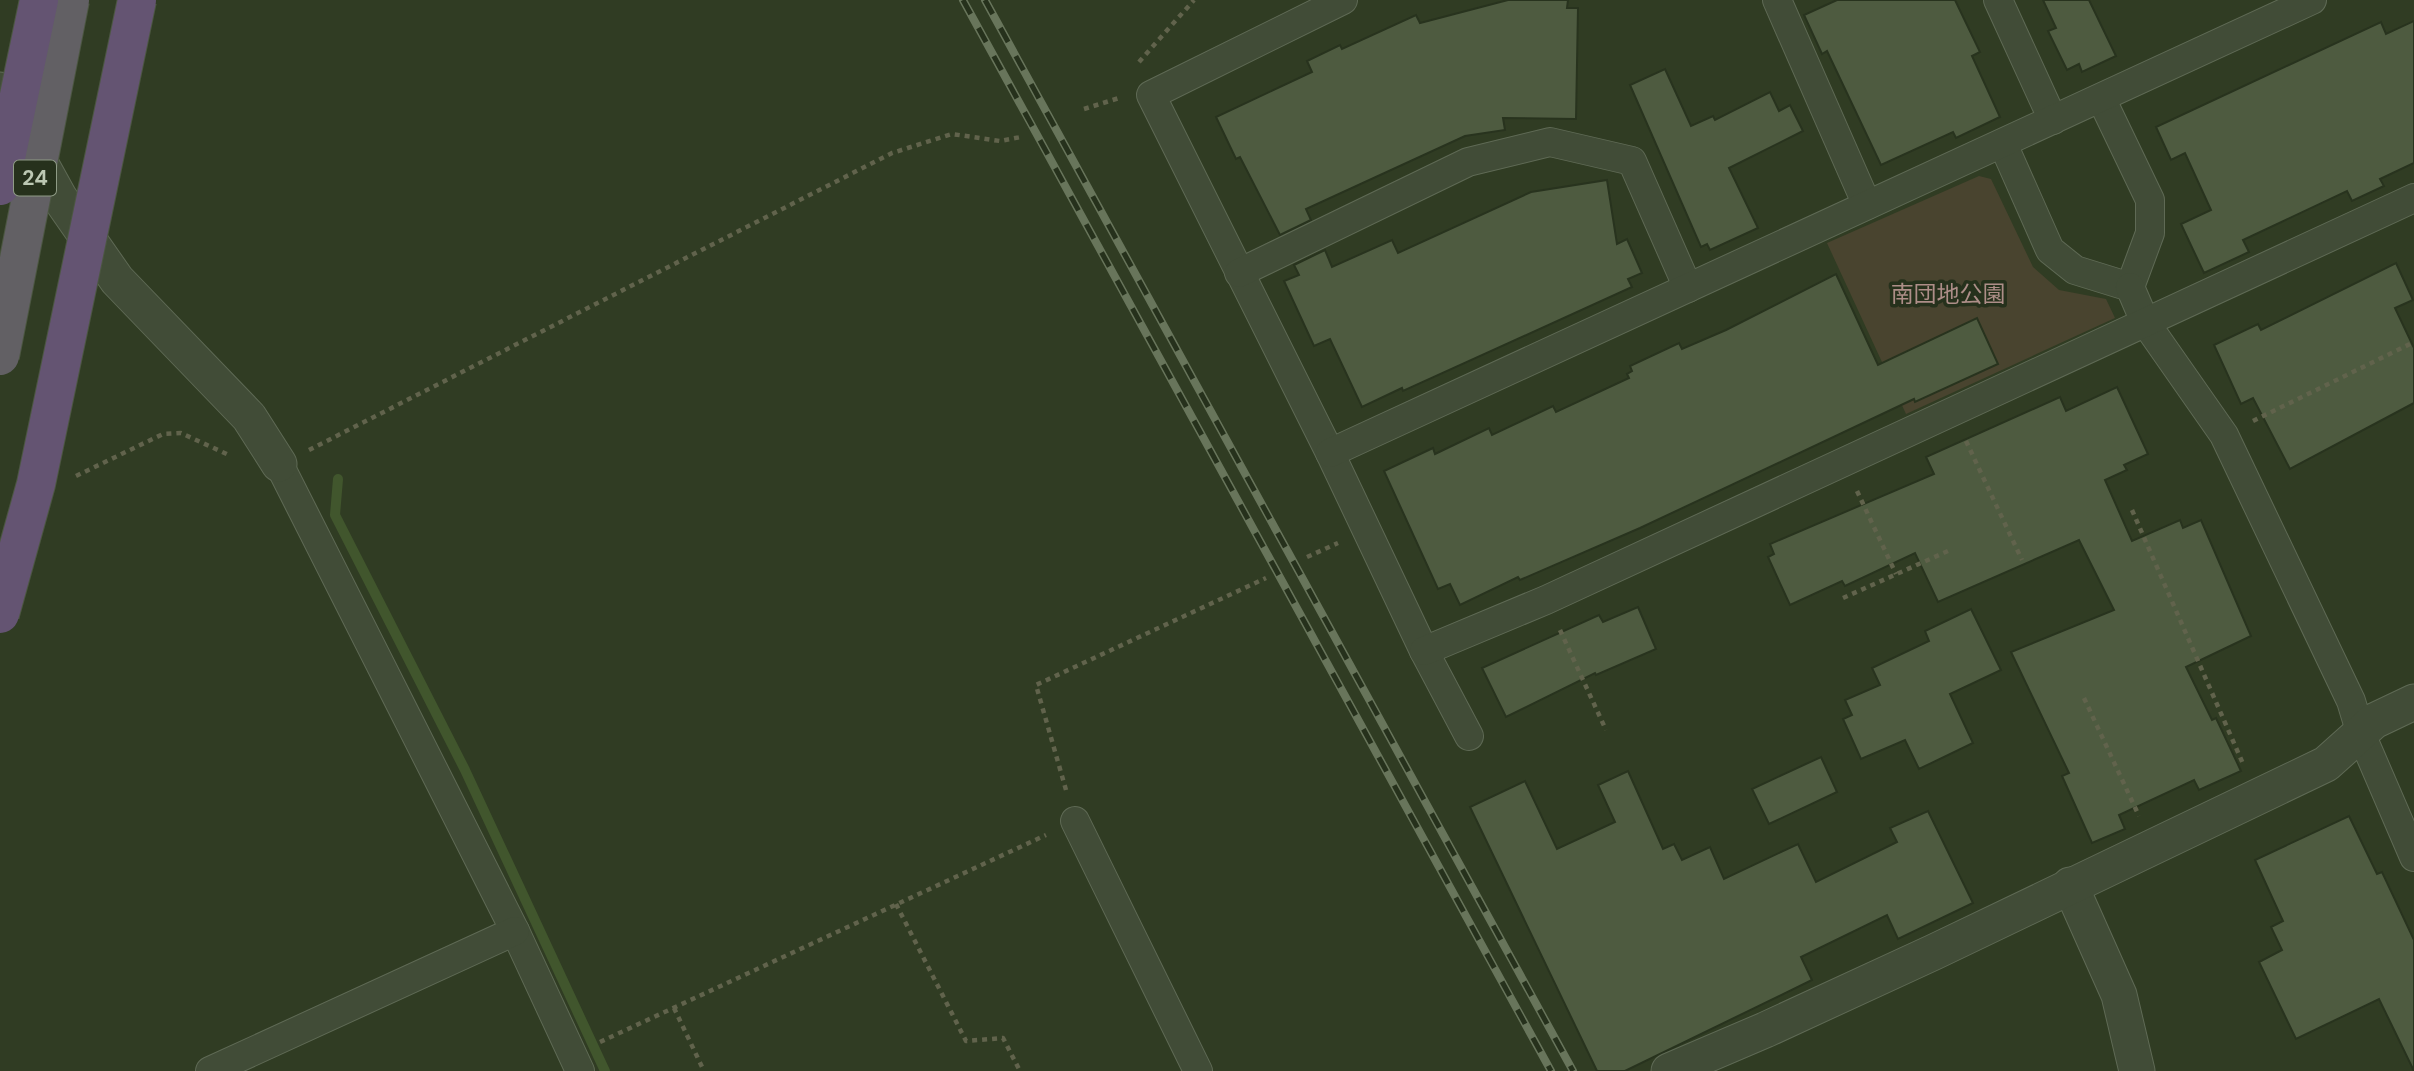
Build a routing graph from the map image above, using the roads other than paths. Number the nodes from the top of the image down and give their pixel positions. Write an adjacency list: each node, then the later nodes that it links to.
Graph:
1 (40, 0): 12 (highway, bridge)
2 (69, 0): 19 (highway, 24, bridge)
3 (136, 0): 22 (highway, bridge)
4 (1343, 0): 15 (street)
5 (1777, 0): 14 (street)
6 (1998, 0): 10 (street)
7 (2312, 0): 9 (street)
8 (0, 90): 21 (street)
9 (2101, 98): 10 (street); 16 (street)
10 (2053, 120): 11 (street)
11 (2003, 144): 14 (street); 16 (street)
12 (0, 186)
13 (2414, 198): 18 (street)
14 (1867, 205): 17 (street)
15 (1239, 273): 17 (street); 20 (street)
16 (2130, 287): 18 (street)
17 (1688, 288): 20 (street)
18 (2145, 322): 23 (street); 25 (street)
19 (0, 356)
20 (1330, 453): 23 (street)
21 (279, 464): 30 (street)
22 (0, 614)
23 (1424, 651): 26 (street)
24 (2414, 702): 25 (street)
25 (2361, 734): 28 (street); 29 (street)
26 (1469, 736)
27 (1075, 821): 33 (street)
28 (2414, 857)
29 (2070, 885): 34 (street); 35 (street)
30 (515, 931): 31 (street); 32 (street)
31 (576, 1063)
32 (210, 1071)
33 (1198, 1071)
34 (1669, 1071)
35 (2137, 1071)

